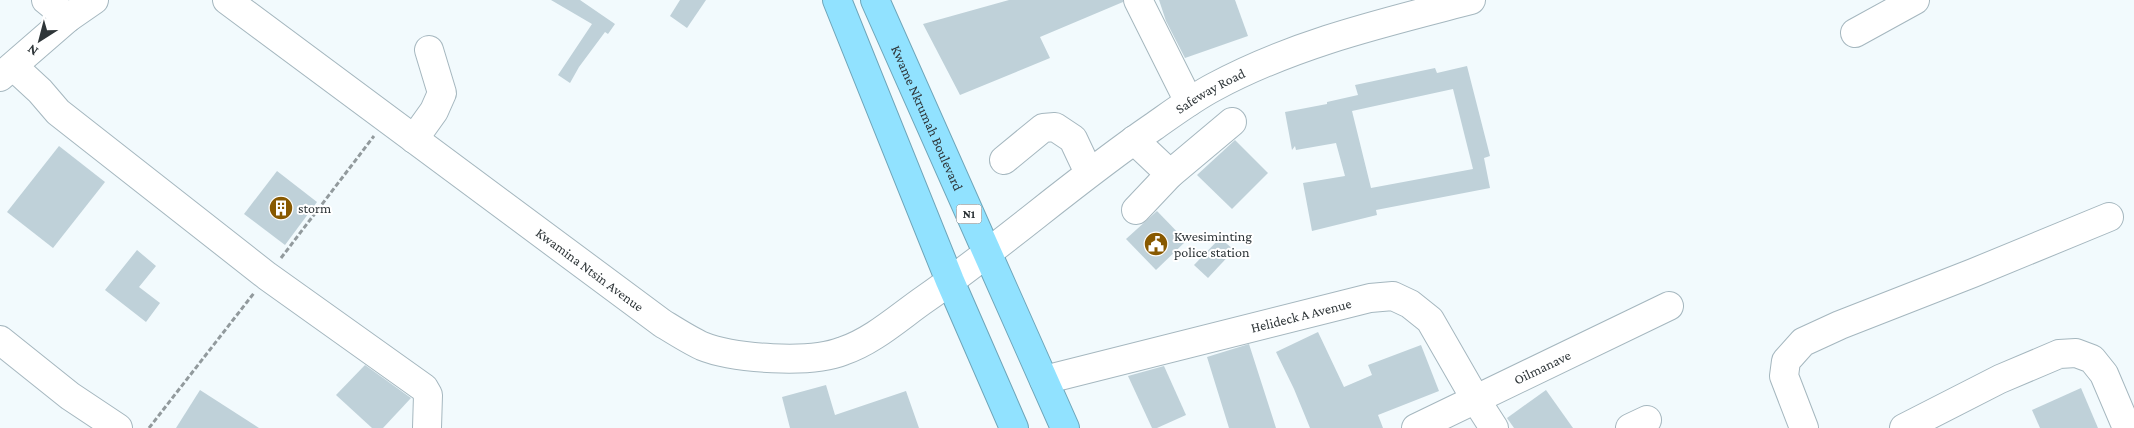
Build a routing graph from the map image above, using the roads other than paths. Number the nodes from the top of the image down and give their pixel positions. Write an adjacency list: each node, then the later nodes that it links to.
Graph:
1 (46, 0): 9 (street)
2 (94, 0): 9 (street)
3 (227, 0): 15 (street, Kwamina Ntsin Avenue)
4 (837, 0): 23 (highway)
5 (875, 0): 22 (highway, Kwame Nkrumah Boulevard / N1)
6 (1138, 0): 13 (street)
7 (1471, 0): 13 (street, Safeway Road)
8 (1915, 0): 10 (street)
9 (68, 18): 12 (street)
10 (1855, 32)
11 (429, 50): 15 (street)
12 (7, 72): 29 (street)
13 (1189, 102): 16 (street, Safeway Road)
14 (1232, 122): 19 (street)
15 (414, 140): 23 (street, Kwamina Ntsin Avenue)
16 (1134, 140): 18 (street, Safeway Road); 19 (street)
17 (1004, 160): 18 (street)
18 (1090, 173): 22 (street, Safeway Road)
19 (1170, 174): 20 (street)
20 (1136, 210)
21 (2109, 217): 34 (street)
22 (987, 255): 23 (street, Kwamina Ntsin Avenue); 26 (highway, Kwame Nkrumah Boulevard / N1)
23 (950, 281): 30 (highway)
24 (1669, 306): 27 (street, Oilmanave)
25 (0, 340): 28 (street)
26 (1044, 380): 27 (street, Helideck A Avenue); 31 (highway, Kwame Nkrumah Boulevard / N1)
27 (1476, 400): 32 (street, Oilmanave); 33 (street, Helideck A Avenue)
28 (118, 428)
29 (427, 428)
30 (1014, 428)
31 (1065, 428)
32 (1416, 428)
33 (1494, 428)
34 (1804, 428)
35 (1904, 428): 36 (street)
36 (2126, 428)

